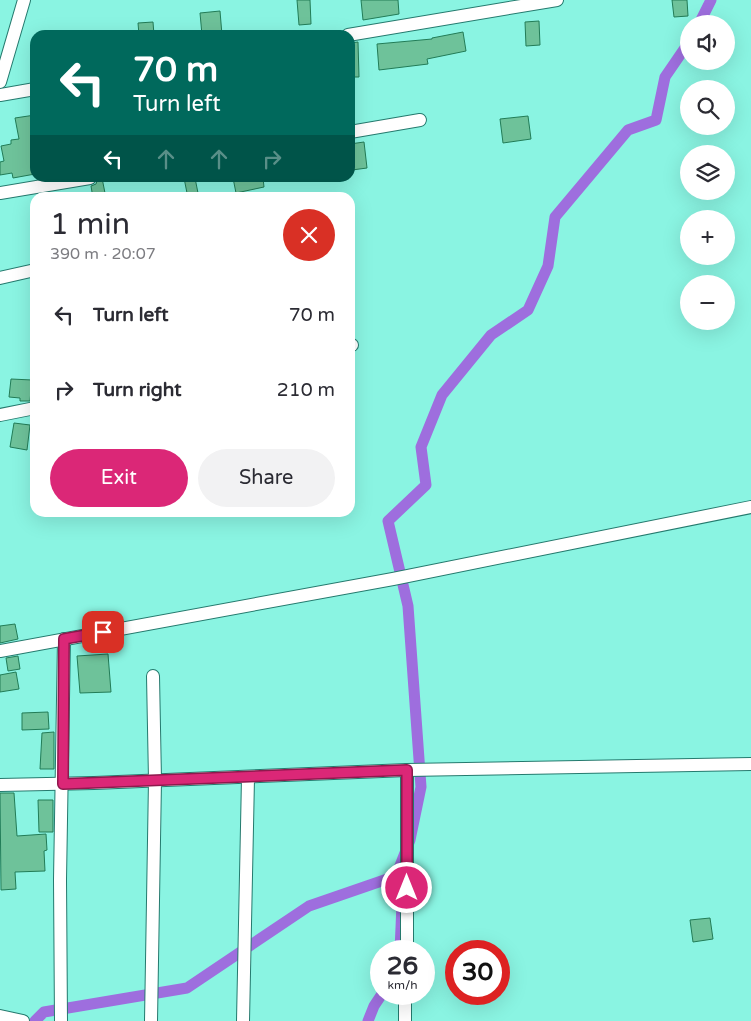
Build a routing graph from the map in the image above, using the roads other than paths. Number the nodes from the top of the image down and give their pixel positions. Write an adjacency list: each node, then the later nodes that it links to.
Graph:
1 (24, 0): 4 (street)
2 (557, 0): 3 (street)
3 (355, 34)
4 (0, 82)
5 (30, 90): 6 (street)
6 (0, 95)
7 (420, 120): 8 (street)
8 (355, 131)
9 (66, 182): 10 (street)
10 (0, 193)
11 (30, 271): 12 (street)
12 (0, 278)
13 (30, 409): 14 (street)
14 (0, 415)
15 (751, 507): 16 (street)
16 (64, 639): 17 (street); 23 (street)
17 (0, 651)
18 (153, 676): 22 (street)
19 (751, 764): 20 (street)
20 (407, 770): 21 (street); 25 (street)
21 (248, 778): 22 (street); 31 (street)
22 (155, 780): 23 (street); 30 (street)
23 (63, 784): 24 (street); 29 (street)
24 (0, 785)
25 (406, 940)
26 (406, 1005): 32 (street)
27 (0, 1016): 28 (street)
28 (23, 1021)
29 (61, 1021)
30 (151, 1021)
31 (243, 1021)
32 (405, 1021)

